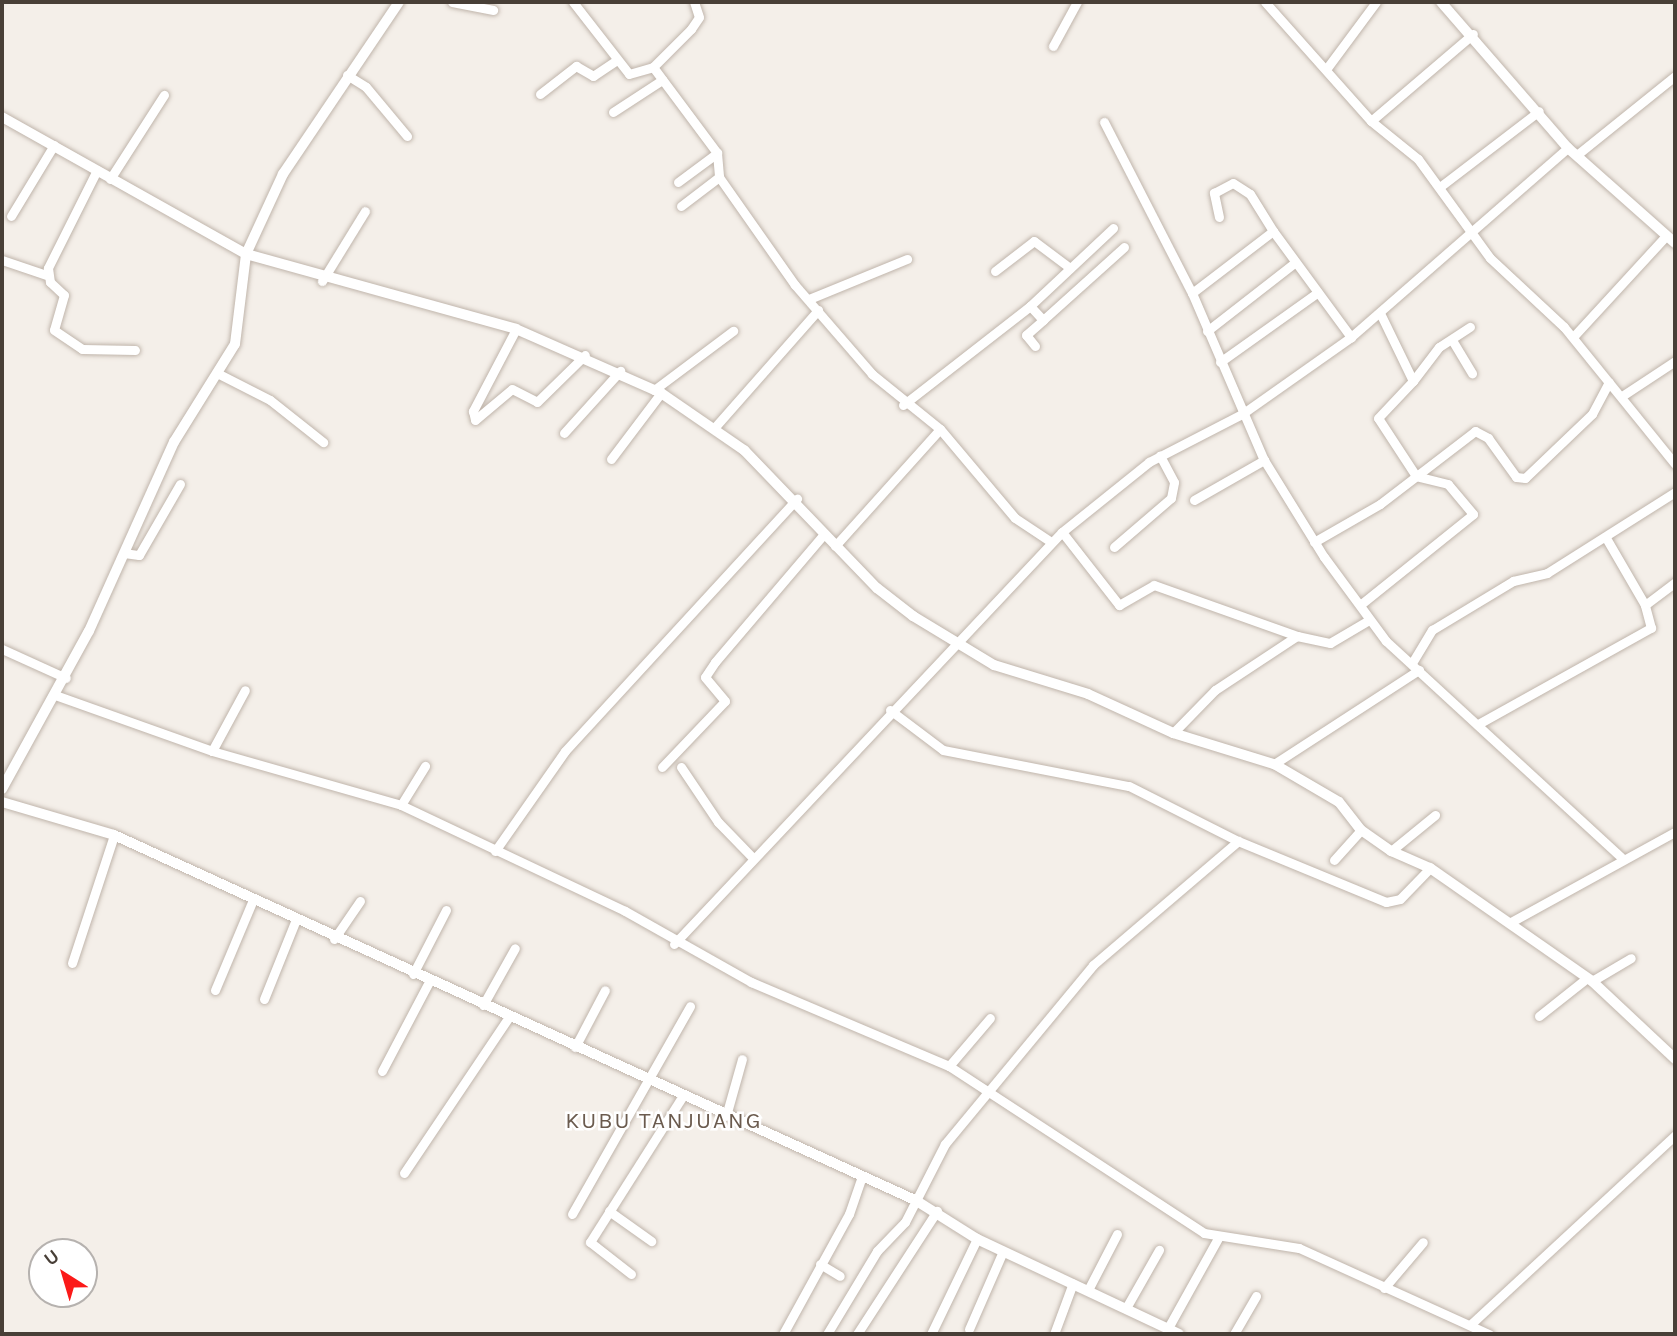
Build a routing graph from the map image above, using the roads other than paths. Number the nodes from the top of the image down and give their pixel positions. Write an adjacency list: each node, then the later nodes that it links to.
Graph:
1 (399, 2): 15 (street)
2 (452, 2): 9 (street)
3 (573, 2): 12 (street)
4 (694, 2): 13 (street)
5 (1077, 2): 11 (street)
6 (1265, 2): 14 (street)
7 (1376, 2): 14 (street)
8 (1440, 2): 10 (street)
9 (493, 10)
10 (1473, 34): 20 (street); 23 (street)
11 (1053, 46)
12 (615, 61): 13 (street); 18 (street)
13 (653, 67): 17 (street)
14 (1326, 68): 23 (street)
15 (347, 75): 25 (street); 43 (street)
16 (1675, 76): 27 (street)
17 (662, 80): 21 (street); 28 (street)
18 (540, 94)
19 (164, 95): 31 (street)
20 (1539, 111): 27 (street); 33 (street)
21 (613, 112)
22 (2, 117): 26 (street)
23 (1371, 121): 33 (street)
24 (1104, 122): 52 (street)
25 (407, 136)
26 (54, 145): 29 (street); 36 (street)
27 (1573, 151): 39 (street); 41 (street)
28 (716, 153): 30 (street); 32 (street)
29 (97, 170): 31 (street); 49 (street)
30 (719, 177): 34 (street); 53 (street)
31 (110, 179): 43 (street)
32 (678, 182)
33 (1441, 186): 39 (street)
34 (681, 206)
35 (365, 211): 50 (street)
36 (11, 216)
37 (1219, 217): 40 (street)
38 (1113, 228): 47 (street)
39 (1472, 229): 56 (street); 63 (street)
40 (1273, 231): 46 (street); 52 (street)
41 (1671, 239): 63 (street)
42 (1124, 247): 57 (street)
43 (246, 254): 50 (street); 71 (street)
44 (907, 258): 53 (street)
45 (2, 260): 49 (street)
46 (1293, 264): 51 (street); 61 (street)
47 (1070, 268): 48 (street); 54 (street)
48 (995, 271)
49 (47, 275): 66 (street)
50 (322, 281): 59 (street)
51 (1318, 292): 62 (street); 69 (street)
52 (1192, 293): 61 (street)
53 (809, 299): 55 (street)
54 (1030, 306): 57 (street); 77 (street)
55 (818, 310): 77 (street); 79 (street)
56 (1380, 313): 62 (street); 73 (street)
57 (1043, 320): 65 (street)
58 (1470, 327): 64 (street)
59 (516, 329): 67 (street); 67 (street)
60 (733, 331): 75 (street)
61 (1207, 331): 69 (street)
62 (1351, 337): 78 (street)
63 (1573, 337): 74 (street)
64 (1452, 340): 72 (street); 73 (street)
65 (1035, 346)
66 (135, 350)
67 (584, 355): 70 (street)
68 (1675, 361): 76 (street)
69 (1220, 362): 78 (street)
70 (620, 371): 75 (street); 81 (street)
71 (217, 373): 82 (street); 99 (street)
72 (1472, 373)
73 (1413, 381): 87 (street)
74 (1609, 382): 76 (street); 87 (street)
75 (657, 391): 79 (street); 84 (street)
76 (1622, 396): 86 (street)
77 (903, 405): 80 (street)
78 (1242, 415): 83 (street); 85 (street)
79 (715, 427): 90 (street)
80 (940, 429): 95 (street); 97 (street)
81 (564, 433)
82 (323, 442)
83 (1160, 456): 92 (street); 98 (street)
84 (611, 459)
85 (1264, 460): 91 (street); 96 (street)
86 (1675, 464)
87 (1416, 476): 96 (street); 101 (street)
88 (180, 484): 99 (street)
89 (1675, 492): 94 (street)
90 (797, 499): 93 (street); 127 (street)
91 (1194, 500)
92 (1062, 532): 95 (street); 104 (street)
93 (824, 534): 97 (street); 117 (street)
94 (1606, 538): 102 (street); 107 (street)
95 (1051, 542): 105 (street)
96 (1314, 542): 101 (street)
97 (835, 546): 105 (street)
98 (1114, 547)
99 (124, 553): 108 (street)
100 (1675, 582): 102 (street)
101 (1360, 605): 103 (street)
102 (1645, 605): 112 (street)
103 (1369, 620): 104 (street); 107 (street)
104 (1297, 636): 113 (street)
105 (956, 638): 111 (street); 113 (street)
106 (2, 649): 108 (street)
107 (1415, 666): 112 (street); 115 (street)
108 (66, 678): 110 (street)
109 (245, 690): 114 (street)
110 (55, 695): 114 (street); 119 (street)
111 (890, 710): 126 (street); 130 (street)
112 (1480, 723): 129 (street)
113 (1174, 733): 115 (street)
114 (212, 751): 121 (street)
115 (1274, 764): 123 (street)
116 (425, 766): 121 (street)
117 (662, 767)
118 (681, 767): 130 (street)
119 (2, 789)
120 (2, 802): 125 (street)
121 (401, 805): 127 (street)
122 (1435, 815): 128 (street)
123 (1361, 830): 128 (street); 131 (street)
124 (1675, 832): 129 (street)
125 (114, 835): 134 (street); 142 (street)
126 (1238, 841): 132 (street); 160 (street)
127 (495, 850): 139 (street)
128 (1391, 851): 132 (street)
129 (1621, 857): 137 (street)
130 (754, 858): 139 (street)
131 (1334, 859)
132 (1430, 868): 137 (street)
133 (360, 901): 138 (street)
134 (252, 902): 136 (street); 146 (street)
135 (446, 910): 143 (street)
136 (295, 922): 138 (street); 148 (street)
137 (1511, 922): 144 (street)
138 (334, 939): 143 (street)
139 (674, 944): 157 (street)
140 (515, 948): 149 (street)
141 (1630, 958): 144 (street)
142 (72, 963)
143 (413, 974): 145 (street)
144 (1590, 980): 151 (street); 156 (street)
145 (429, 982): 149 (street); 158 (street)
146 (215, 990)
147 (605, 990): 154 (street)
148 (264, 999)
149 (483, 1005): 152 (street)
150 (690, 1006): 159 (street)
151 (1539, 1016)
152 (509, 1017): 154 (street); 164 (street)
153 (990, 1018): 157 (street)
154 (575, 1047): 159 (street)
155 (742, 1059): 162 (street)
156 (1675, 1059)
157 (948, 1066): 160 (street)
158 (382, 1071)
159 (648, 1081): 161 (street); 169 (street)
160 (990, 1091): 166 (street); 171 (street)
161 (682, 1097): 162 (street); 167 (street)
162 (726, 1116): 165 (street)
163 (1675, 1135): 185 (street)
164 (404, 1173)
165 (862, 1177): 166 (street); 177 (street)
166 (915, 1200): 168 (street); 189 (street)
167 (610, 1211): 173 (street); 178 (street)
168 (937, 1211): 172 (street); 190 (street)
169 (572, 1214)
170 (1118, 1234): 182 (street)
171 (1218, 1238): 181 (street); 186 (street)
172 (977, 1239): 176 (street); 191 (street)
173 (651, 1241)
174 (1423, 1242): 181 (street)
175 (1158, 1250): 184 (street)
176 (1003, 1251): 180 (street); 187 (street)
177 (820, 1264): 179 (street); 188 (street)
178 (631, 1274)
179 (840, 1276)
180 (1073, 1283): 182 (street); 192 (street)
181 (1384, 1288): 185 (street)
182 (1088, 1290): 184 (street)
183 (1256, 1296): 194 (street)
184 (1126, 1308): 186 (street)
185 (1470, 1325): 195 (street)
186 (1168, 1328): 193 (street)
187 (969, 1329)
188 (783, 1334)
189 (827, 1334)
190 (857, 1334)
191 (931, 1334)
192 (1054, 1334)
193 (1179, 1334)
194 (1234, 1334)
195 (1489, 1334)

